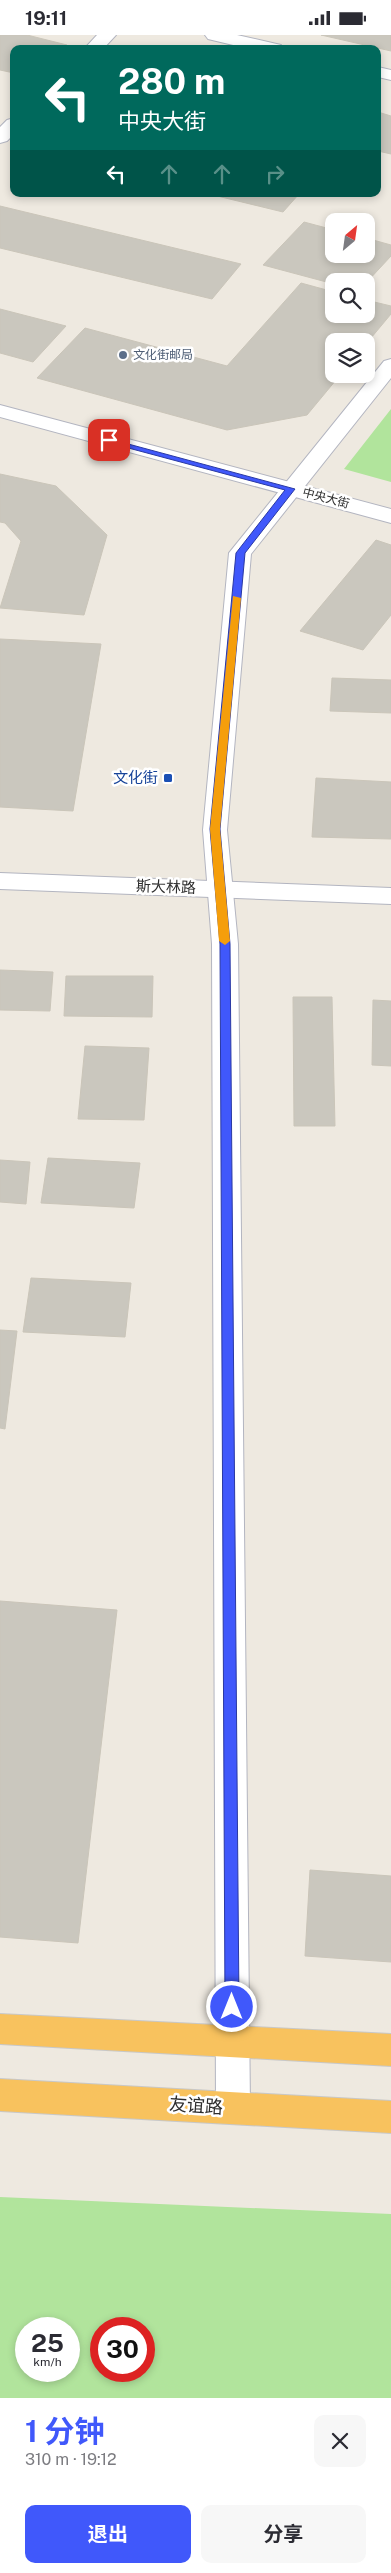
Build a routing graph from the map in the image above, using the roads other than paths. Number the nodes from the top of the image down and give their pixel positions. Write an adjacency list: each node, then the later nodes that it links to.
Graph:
1 (107, 35): 3 (street)
2 (214, 35): 4 (street)
3 (97, 45)
4 (258, 45)
5 (10, 128): 6 (street)
6 (0, 137)
7 (391, 365): 9 (street)
8 (0, 411): 9 (street, 中央大街)
9 (290, 489): 10 (street, 中央大街); 12 (street)
10 (391, 516)
11 (0, 881): 12 (street, 斯大林路)
12 (220, 889): 13 (street, 斯大林路); 15 (street)
13 (391, 896)
14 (0, 2029): 15 (highway)
15 (232, 2041): 16 (highway); 18 (street)
16 (391, 2050)
17 (0, 2095): 18 (highway, 友谊路)
18 (233, 2108): 19 (highway, 友谊路)
19 (391, 2117)

